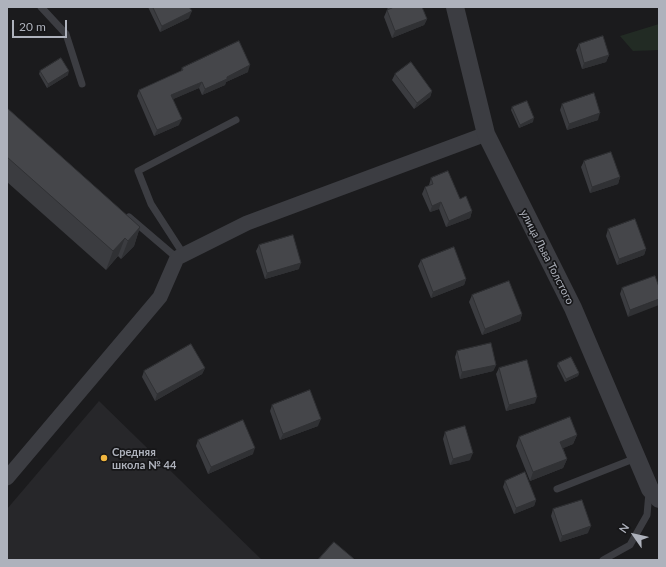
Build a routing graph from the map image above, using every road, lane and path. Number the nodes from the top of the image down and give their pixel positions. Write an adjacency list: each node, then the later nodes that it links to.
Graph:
1 (41, 7): 3 (lane)
2 (456, 7): 5 (street, улица Льва Толстого)
3 (82, 84)
4 (236, 120): 7 (lane)
5 (486, 134): 7 (street); 8 (street, улица Льва Толстого)
6 (124, 213): 7 (lane)
7 (181, 257): 9 (street)
8 (636, 458): 10 (lane); 11 (street, улица Льва Толстого)
9 (7, 478)
10 (557, 489)
11 (654, 494): 12 (lane)
12 (603, 560)

